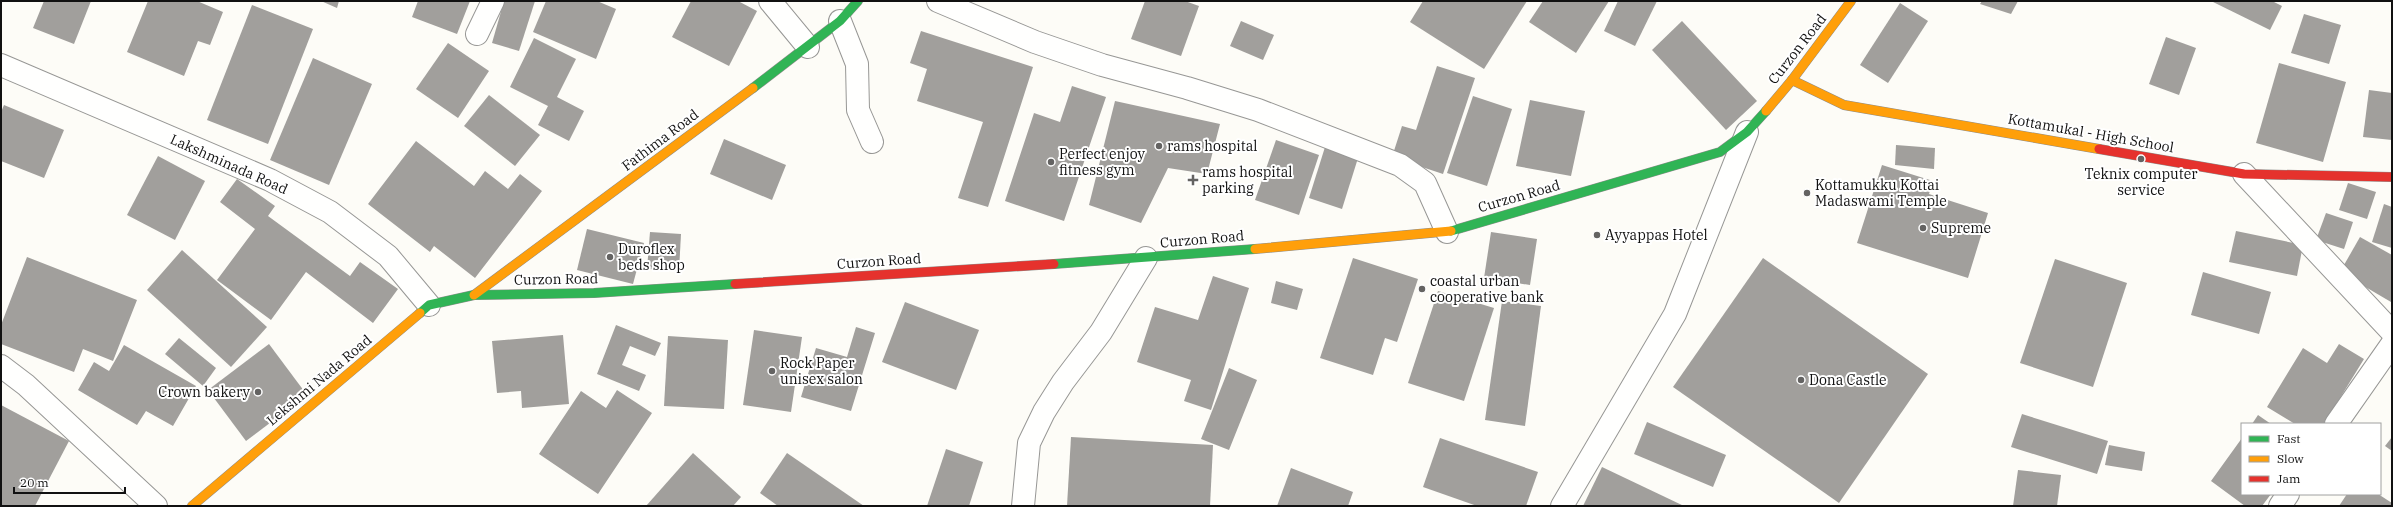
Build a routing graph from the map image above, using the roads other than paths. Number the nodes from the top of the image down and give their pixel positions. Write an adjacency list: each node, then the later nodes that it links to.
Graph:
1 (493, 1): 7 (street)
2 (770, 1): 8 (street)
3 (858, 1): 6 (main road, Fathima Road)
4 (938, 1): 15 (street)
5 (1852, 1): 10 (main road, Curzon Road)
6 (840, 21): 8 (main road, Fathima Road); 12 (street)
7 (477, 34)
8 (808, 47): 17 (main road, Fathima Road)
9 (1, 65): 18 (street, Lakshminada Road)
10 (1792, 80): 11 (main road, Curzon Road); 13 (main road, Kottamukal - High School)
11 (1747, 132): 15 (main road, Curzon Road); 27 (street)
12 (872, 142)
13 (2244, 174): 14 (main road, Kottamukal - High School); 19 (street)
14 (2392, 177)
15 (1447, 232): 16 (main road, Curzon Road)
16 (1146, 258): 17 (main road, Curzon Road); 26 (street)
17 (474, 295): 18 (main road, Lekshmi Nada Road)
18 (429, 305): 25 (main road, Lekshmi Nada Road)
19 (2392, 332)
20 (2392, 344): 22 (street)
21 (1, 366): 24 (street)
22 (2337, 423)
23 (2287, 495): 28 (street)
24 (156, 506)
25 (192, 506)
26 (1023, 506)
27 (1562, 506)
28 (2280, 506)

